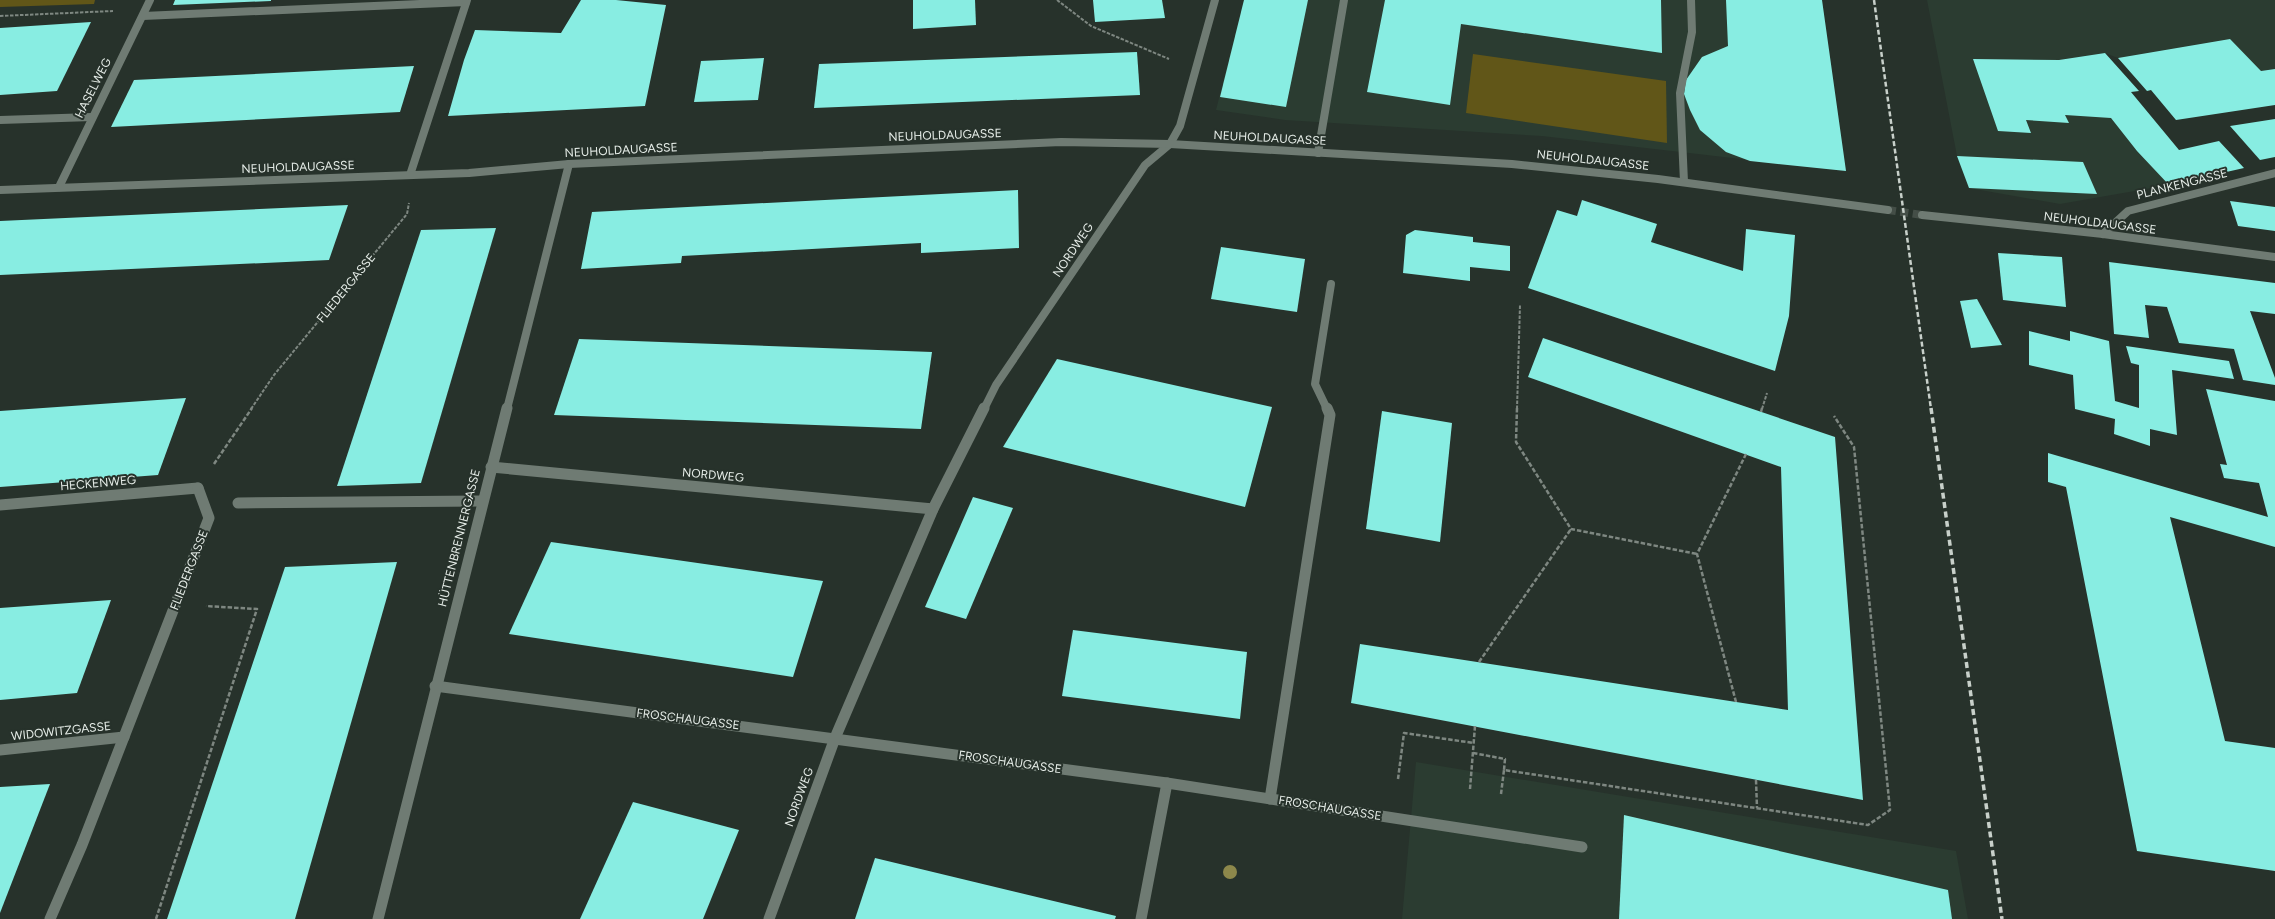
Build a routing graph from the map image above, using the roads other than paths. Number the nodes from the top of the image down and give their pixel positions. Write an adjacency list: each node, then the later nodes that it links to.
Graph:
1 (150, 0): 6 (street, HASELWEG)
2 (1215, 0): 9 (street, NORDWEG)
3 (1344, 0): 10 (street)
4 (1692, 0): 14 (street)
5 (466, 1): 6 (street); 13 (street)
6 (144, 13): 7 (street, HASELWEG)
7 (92, 116): 8 (street); 15 (street, HASELWEG)
8 (0, 120)
9 (1170, 144): 10 (street, NEUHOLDAUGASSE); 11 (street, NEUHOLDAUGASSE); 27 (street, NORDWEG)
10 (1318, 153): 14 (street, NEUHOLDAUGASSE)
11 (568, 164): 13 (street, NEUHOLDAUGASSE); 22 (street, HÜTTENBRENNERGASSE)
12 (2275, 173): 19 (street, PLANKENGASSE)
13 (410, 175): 15 (street, NEUHOLDAUGASSE)
14 (1684, 182): 17 (street, NEUHOLDAUGASSE)
15 (59, 187): 16 (street, NEUHOLDAUGASSE)
16 (0, 190)
17 (1888, 210)
18 (1922, 215): 19 (street, NEUHOLDAUGASSE)
19 (2103, 234): 20 (street, NEUHOLDAUGASSE)
20 (2275, 257)
21 (1331, 284): 33 (street)
22 (491, 467): 24 (street, HÜTTENBRENNERGASSE); 27 (street, NORDWEG)
23 (198, 488): 26 (street, HECKENWEG); 29 (street, FLIEDERGASSE)
24 (482, 501): 25 (street); 28 (street, HÜTTENBRENNERGASSE)
25 (238, 503)
26 (0, 504)
27 (933, 509): 30 (street, NORDWEG)
28 (435, 686): 30 (street, FROSCHAUGASSE); 36 (street, HÜTTENBRENNERGASSE)
29 (124, 737): 31 (street, WIDOWITZGASSE); 35 (street, FLIEDERGASSE)
30 (834, 738): 32 (street, FROSCHAUGASSE); 37 (street, NORDWEG)
31 (0, 750)
32 (1167, 783): 33 (street, FROSCHAUGASSE); 38 (street)
33 (1270, 799): 34 (street, FROSCHAUGASSE)
34 (1582, 847)
35 (50, 919)
36 (378, 919)
37 (769, 919)
38 (1141, 919)

